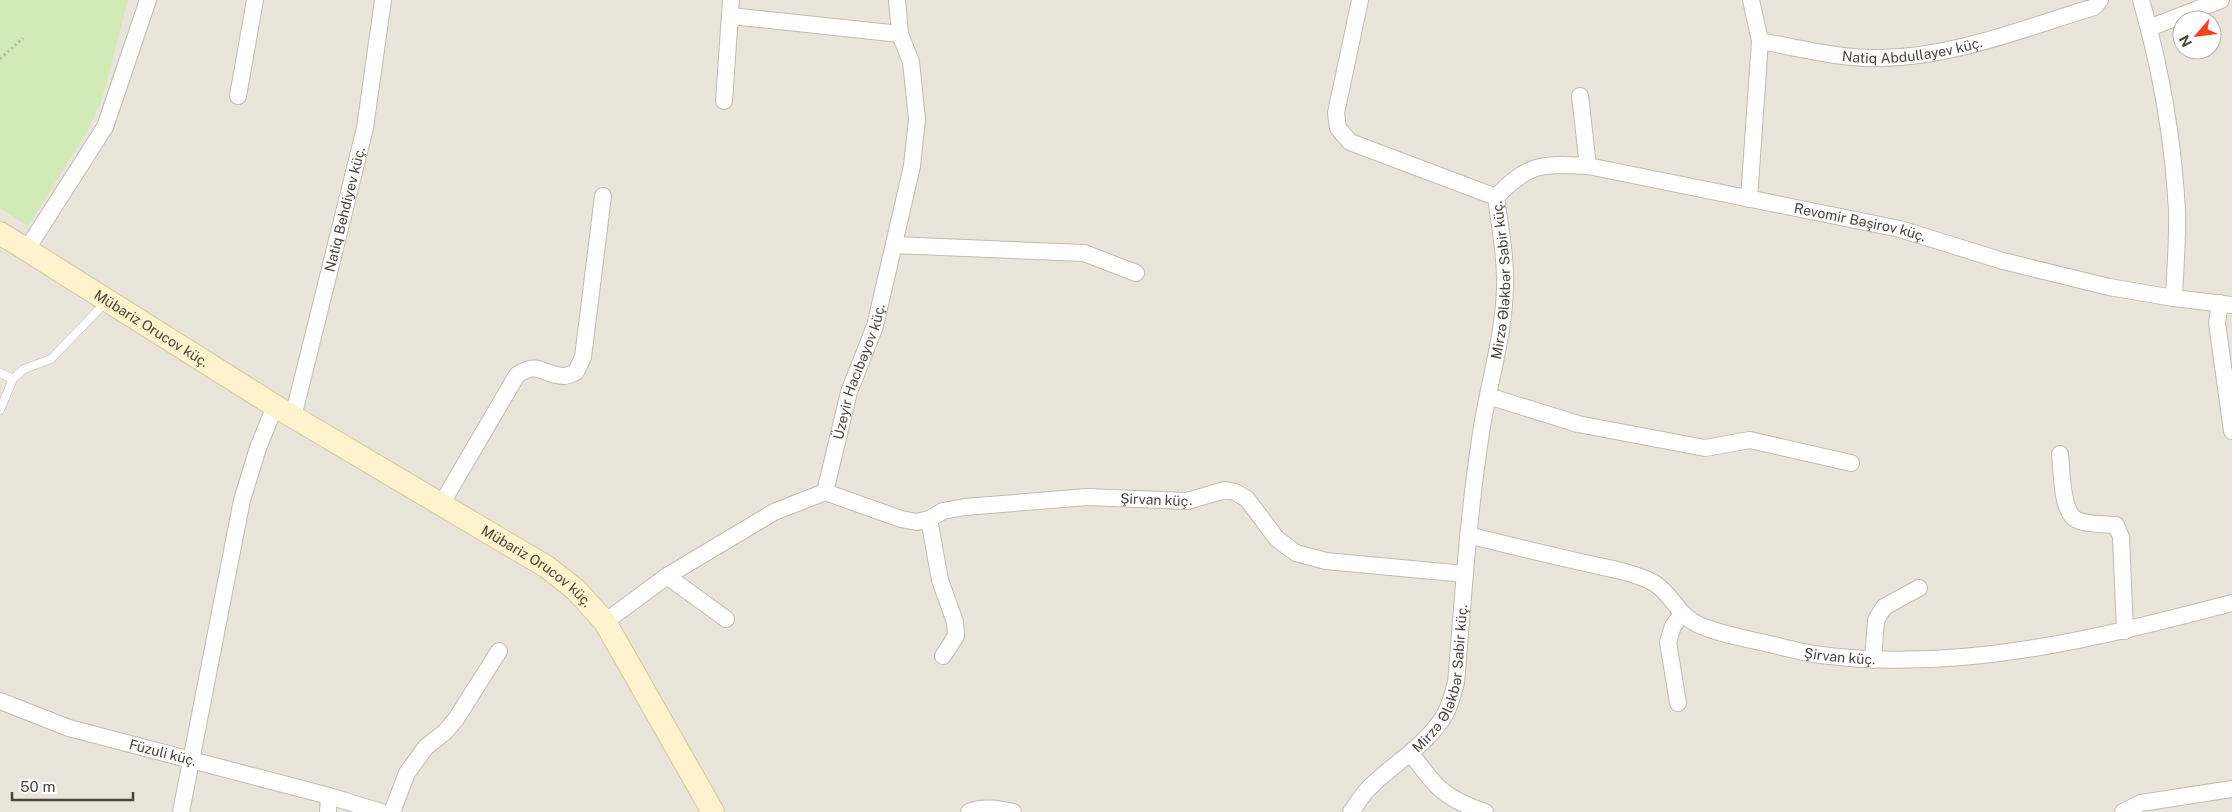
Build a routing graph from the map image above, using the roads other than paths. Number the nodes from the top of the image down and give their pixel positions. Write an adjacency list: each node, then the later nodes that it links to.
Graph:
1 (148, 0): 23 (street)
2 (255, 0): 14 (street)
3 (382, 0): 32 (street, Natiq Behdiyev küç.)
4 (897, 0): 12 (street, Üzeyir Hacıbəyov küç.)
5 (1360, 0): 19 (street, Mirzə Ələkbər Sabir küç.)
6 (1751, 0): 13 (street)
7 (2100, 0): 13 (street, Natiq Abdullayev küç.)
8 (2140, 0): 11 (street)
9 (2221, 0): 11 (street)
10 (731, 8): 12 (street); 16 (street)
11 (2149, 28): 25 (street)
12 (900, 34): 22 (street, Üzeyir Hacıbəyov küç.)
13 (1760, 41): 20 (street)
14 (238, 96)
15 (1580, 96): 17 (street)
16 (724, 100)
17 (1588, 166): 19 (street, Revomir Bəşirov küç.); 20 (street, Revomir Bəşirov küç.)
18 (603, 196): 37 (street)
19 (1496, 197): 30 (street, Mirzə Ələkbər Sabir küç.)
20 (1749, 199): 25 (street, Revomir Bəşirov küç.)
21 (0, 234): 23 (street, Mübariz Orucov küç.)
22 (894, 245): 24 (street); 36 (street, Üzeyir Hacıbəyov küç.)
23 (27, 249): 26 (street, Mübariz Orucov küç.)
24 (1136, 273)
25 (2174, 298): 27 (street, Revomir Bəşirov küç.)
26 (108, 300): 29 (lane); 32 (street, Mübariz Orucov küç.)
27 (2226, 304): 33 (street)
28 (0, 373): 29 (lane)
29 (13, 379): 31 (lane)
30 (1488, 396): 35 (street); 39 (street, Mirzə Ələkbər Sabir küç.)
31 (0, 410)
32 (284, 412): 37 (street, Mübariz Orucov küç.); 54 (street)
33 (2232, 431)
34 (2060, 454): 47 (street)
35 (1851, 463)
36 (825, 492): 38 (street, Şirvan küç.); 41 (street)
37 (442, 502): 46 (street, Mübariz Orucov küç.)
38 (929, 519): 40 (street, Şirvan küç.); 49 (street)
39 (1468, 536): 40 (street, Mirzə Ələkbər Sabir küç.); 44 (street, Şirvan küç.)
40 (1465, 574): 53 (street, Mirzə Ələkbər Sabir küç.)
41 (668, 576): 45 (street); 46 (street)
42 (1920, 588): 50 (street)
43 (2232, 603): 47 (street, Şirvan küç.)
44 (1682, 614): 50 (street, Şirvan küç.); 52 (street)
45 (726, 619)
46 (605, 622): 60 (street, Mübariz Orucov küç.)
47 (2125, 631): 50 (street, Şirvan küç.)
48 (499, 651): 59 (street)
49 (943, 656)
50 (1873, 660)
51 (0, 701): 54 (street, Füzuli küç.)
52 (1678, 703)
53 (1411, 753): 63 (street, Mirzə Ələkbər Sabir küç.); 64 (street)
54 (192, 761): 56 (street, Füzuli küç.); 57 (street)
55 (2232, 789): 65 (street)
56 (328, 804): 58 (street, Füzuli küç.)
57 (181, 812)
58 (381, 812)
59 (392, 812)
60 (714, 812)
61 (969, 812): 62 (street)
62 (1013, 812)
63 (1351, 812)
64 (1485, 812)
65 (2123, 812)

